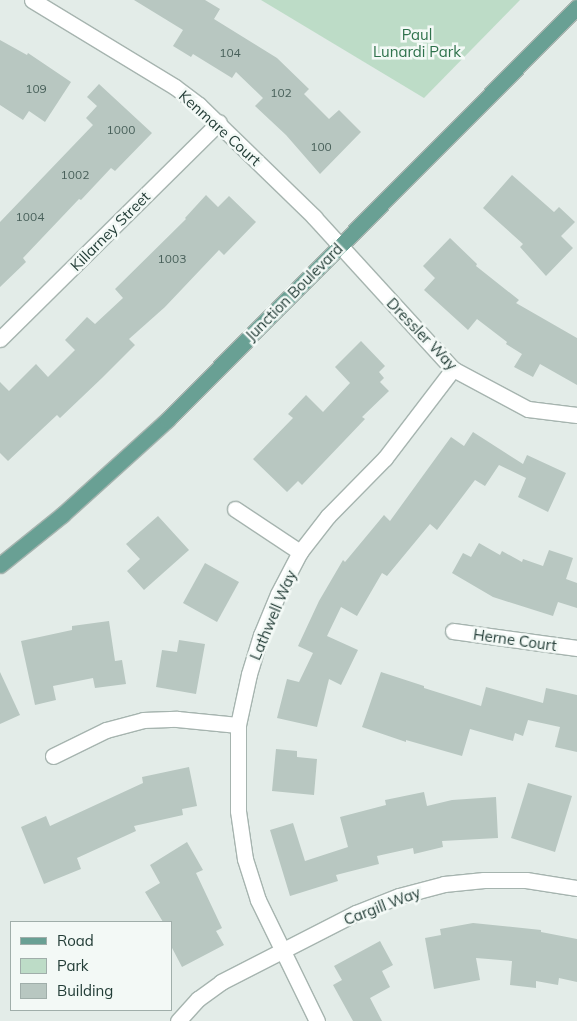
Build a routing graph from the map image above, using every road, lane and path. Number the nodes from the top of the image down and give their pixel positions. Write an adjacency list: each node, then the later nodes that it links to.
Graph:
1 (32, 0): 3 (street, Kenmare Court)
2 (577, 7): 4 (main road, Junction Boulevard)
3 (218, 122): 4 (street, Kenmare Court); 5 (street, Killarney Street)
4 (340, 246): 6 (street, Dressler Way); 10 (main road, Junction Boulevard)
5 (0, 339)
6 (454, 370): 7 (street, Dressler Way); 9 (street, Lathwell Way)
7 (577, 415)
8 (235, 509): 9 (street)
9 (300, 552): 13 (street, Lathwell Way)
10 (0, 565)
11 (453, 631): 12 (street, Herne Court)
12 (577, 648)
13 (238, 725): 14 (street); 16 (street, Lathwell Way)
14 (53, 756)
15 (577, 888): 16 (street, Cargill Way)
16 (281, 950): 17 (street, Cargill Way); 18 (street, Lathwell Way)
17 (178, 1021)
18 (317, 1021)

